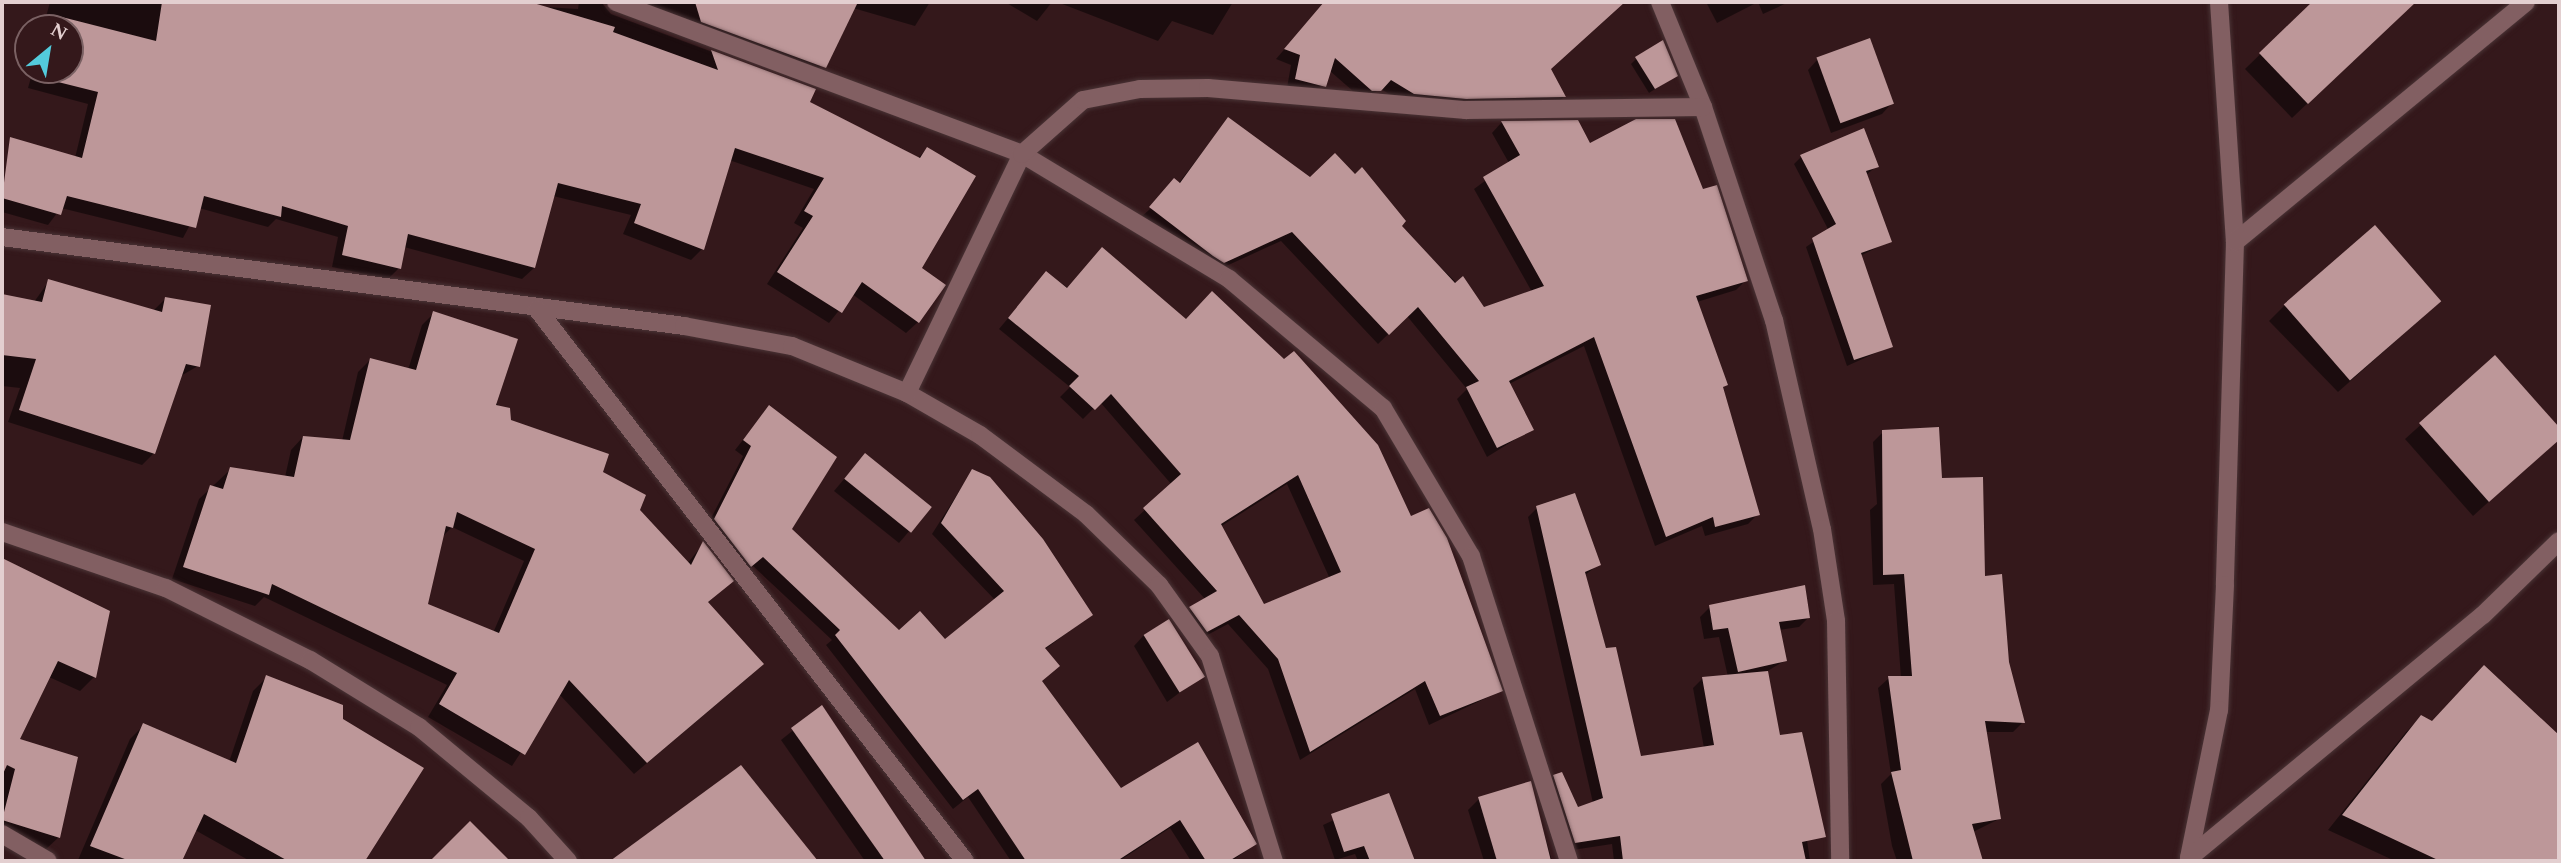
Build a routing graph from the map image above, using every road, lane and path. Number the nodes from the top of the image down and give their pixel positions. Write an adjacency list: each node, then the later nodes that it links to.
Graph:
1 (616, 2): 6 (street)
2 (1660, 2): 5 (street)
3 (2219, 2): 8 (street)
4 (2526, 2): 8 (street)
5 (1703, 107): 6 (street); 19 (street)
6 (1022, 154): 10 (street); 18 (street)
7 (2, 237): 9 (street)
8 (2235, 242): 12 (street)
9 (537, 309): 10 (street); 16 (street)
10 (907, 393): 17 (street)
11 (2, 532): 15 (street)
12 (2559, 541)
13 (2, 834): 14 (street)
14 (48, 861)
15 (568, 861)
16 (965, 861)
17 (1274, 861)
18 (1569, 861)
19 (1840, 861)

